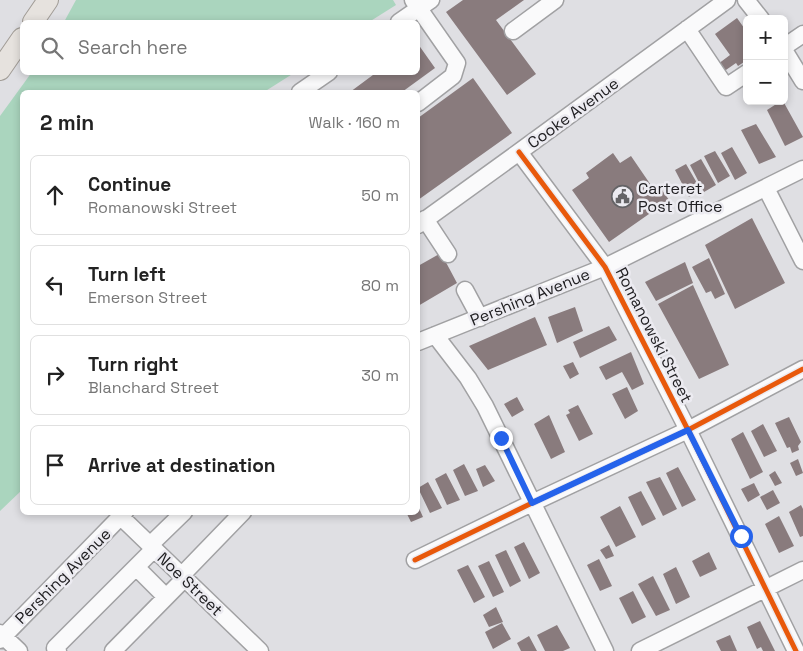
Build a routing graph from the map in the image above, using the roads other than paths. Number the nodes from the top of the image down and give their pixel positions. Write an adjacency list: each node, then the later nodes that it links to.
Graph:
1 (48, 0): 7 (main road)
2 (555, 0): 10 (street)
3 (727, 0): 9 (street, Cooke Avenue)
4 (746, 0): 6 (street)
5 (421, 3): 8 (street); 20 (street)
6 (758, 15)
7 (34, 20)
8 (401, 20)
9 (687, 29): 17 (street); 21 (street, Cooke Avenue)
10 (513, 31)
11 (803, 34): 13 (street)
12 (20, 41): 15 (main road)
13 (788, 46)
14 (788, 56): 18 (street)
15 (0, 70)
16 (325, 75): 19 (street)
17 (743, 76)
18 (803, 81)
19 (303, 90)
20 (420, 101)
21 (519, 152): 24 (street, Cooke Avenue); 27 (street, Romanowski Street)
22 (803, 170): 23 (street, Pershing Avenue)
23 (766, 188): 26 (street); 27 (street, Pershing Avenue)
24 (421, 222): 25 (street)
25 (448, 254)
26 (803, 261)
27 (606, 267): 29 (street, Pershing Avenue); 33 (street, Romanowski Street)
28 (464, 290): 29 (street)
29 (480, 318): 30 (street, Pershing Avenue)
30 (435, 335): 31 (street, Pershing Avenue); 34 (street)
31 (420, 341)
32 (803, 369): 33 (street)
33 (688, 430): 34 (street); 43 (street, Romanowski Street)
34 (532, 503): 39 (street); 50 (street)
35 (123, 515): 38 (street, Noe Street); 45 (street, Pershing Avenue)
36 (181, 515): 38 (street)
37 (240, 515): 42 (street)
38 (152, 547): 40 (street); 42 (street, Noe Street)
39 (415, 560)
40 (136, 568): 44 (street); 47 (street)
41 (803, 570): 43 (street)
42 (183, 577): 44 (street); 49 (street, Noe Street)
43 (767, 589): 51 (street); 52 (street, Romanowski Street)
44 (166, 597): 48 (street)
45 (1, 636): 46 (street)
46 (19, 651)
47 (58, 651)
48 (113, 651)
49 (260, 651)
50 (605, 651)
51 (640, 651)
52 (796, 651)

